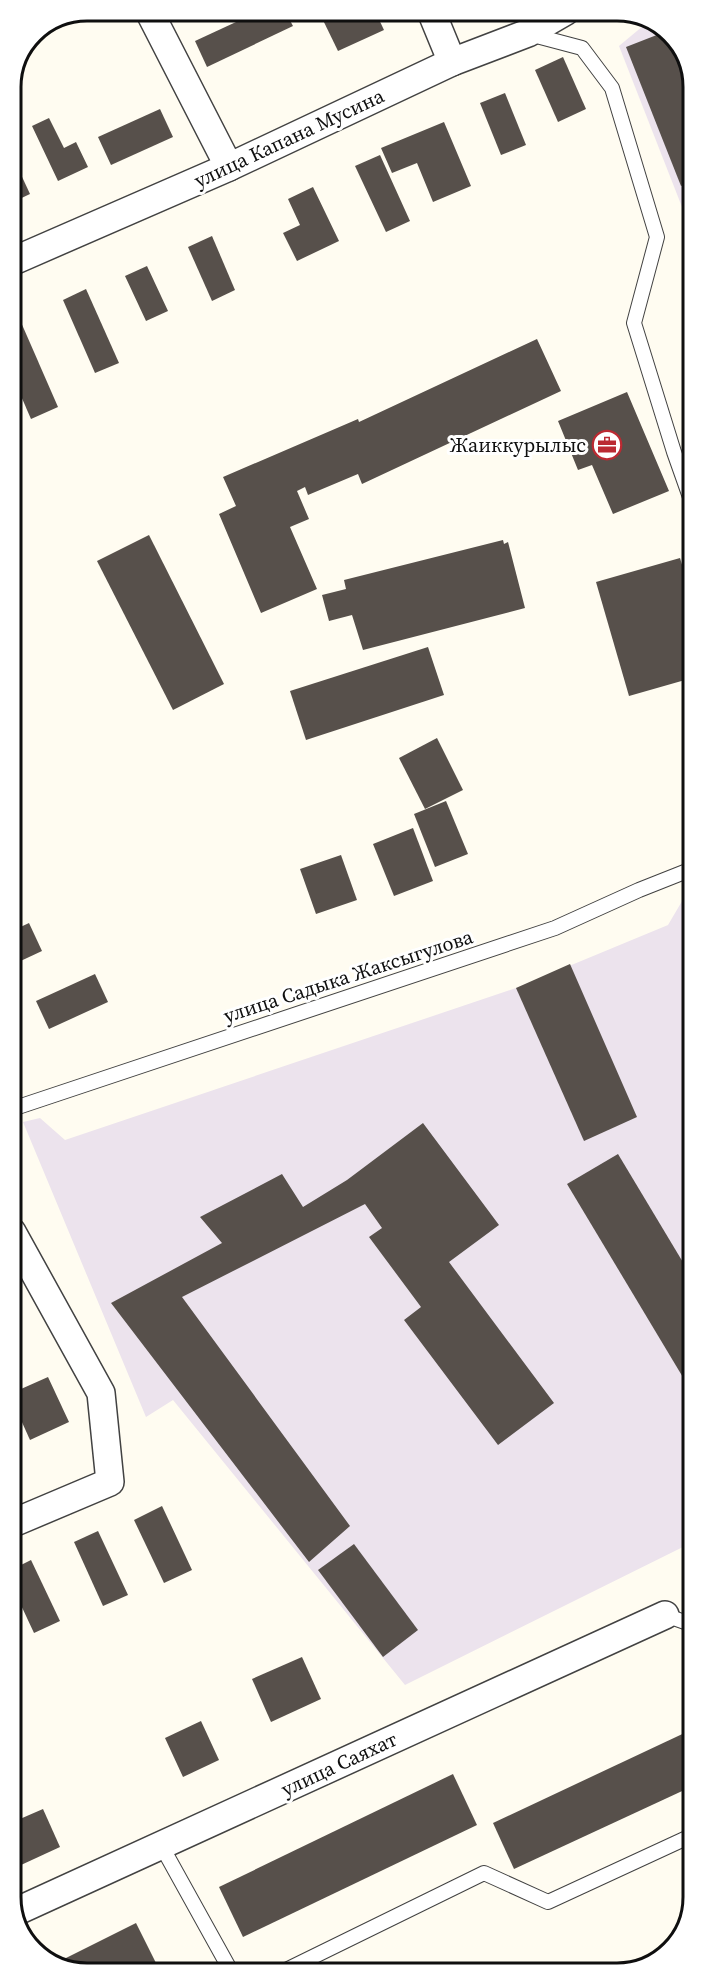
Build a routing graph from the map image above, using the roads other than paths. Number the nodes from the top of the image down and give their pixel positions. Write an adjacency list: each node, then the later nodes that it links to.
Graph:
1 (156, 21): 6 (street)
2 (435, 21): 5 (street)
3 (549, 21): 4 (street, улица Капана Мусина)
4 (528, 33): 5 (street, улица Капана Мусина); 8 (lane)
5 (452, 62): 6 (street, улица Капана Мусина)
6 (229, 167): 7 (street, улица Капана Мусина)
7 (21, 258)
8 (683, 476)
9 (683, 873): 10 (lane, улица Садыка Жаксыгулова)
10 (21, 1105)
11 (21, 1248): 12 (street)
12 (21, 1520)
13 (665, 1615): 14 (lane); 16 (street, улица Саяхат)
14 (683, 1621)
15 (683, 1840): 19 (lane)
16 (161, 1845): 17 (street, улица Саяхат); 18 (lane)
17 (22, 1909)
18 (226, 1963)
19 (300, 1963)

